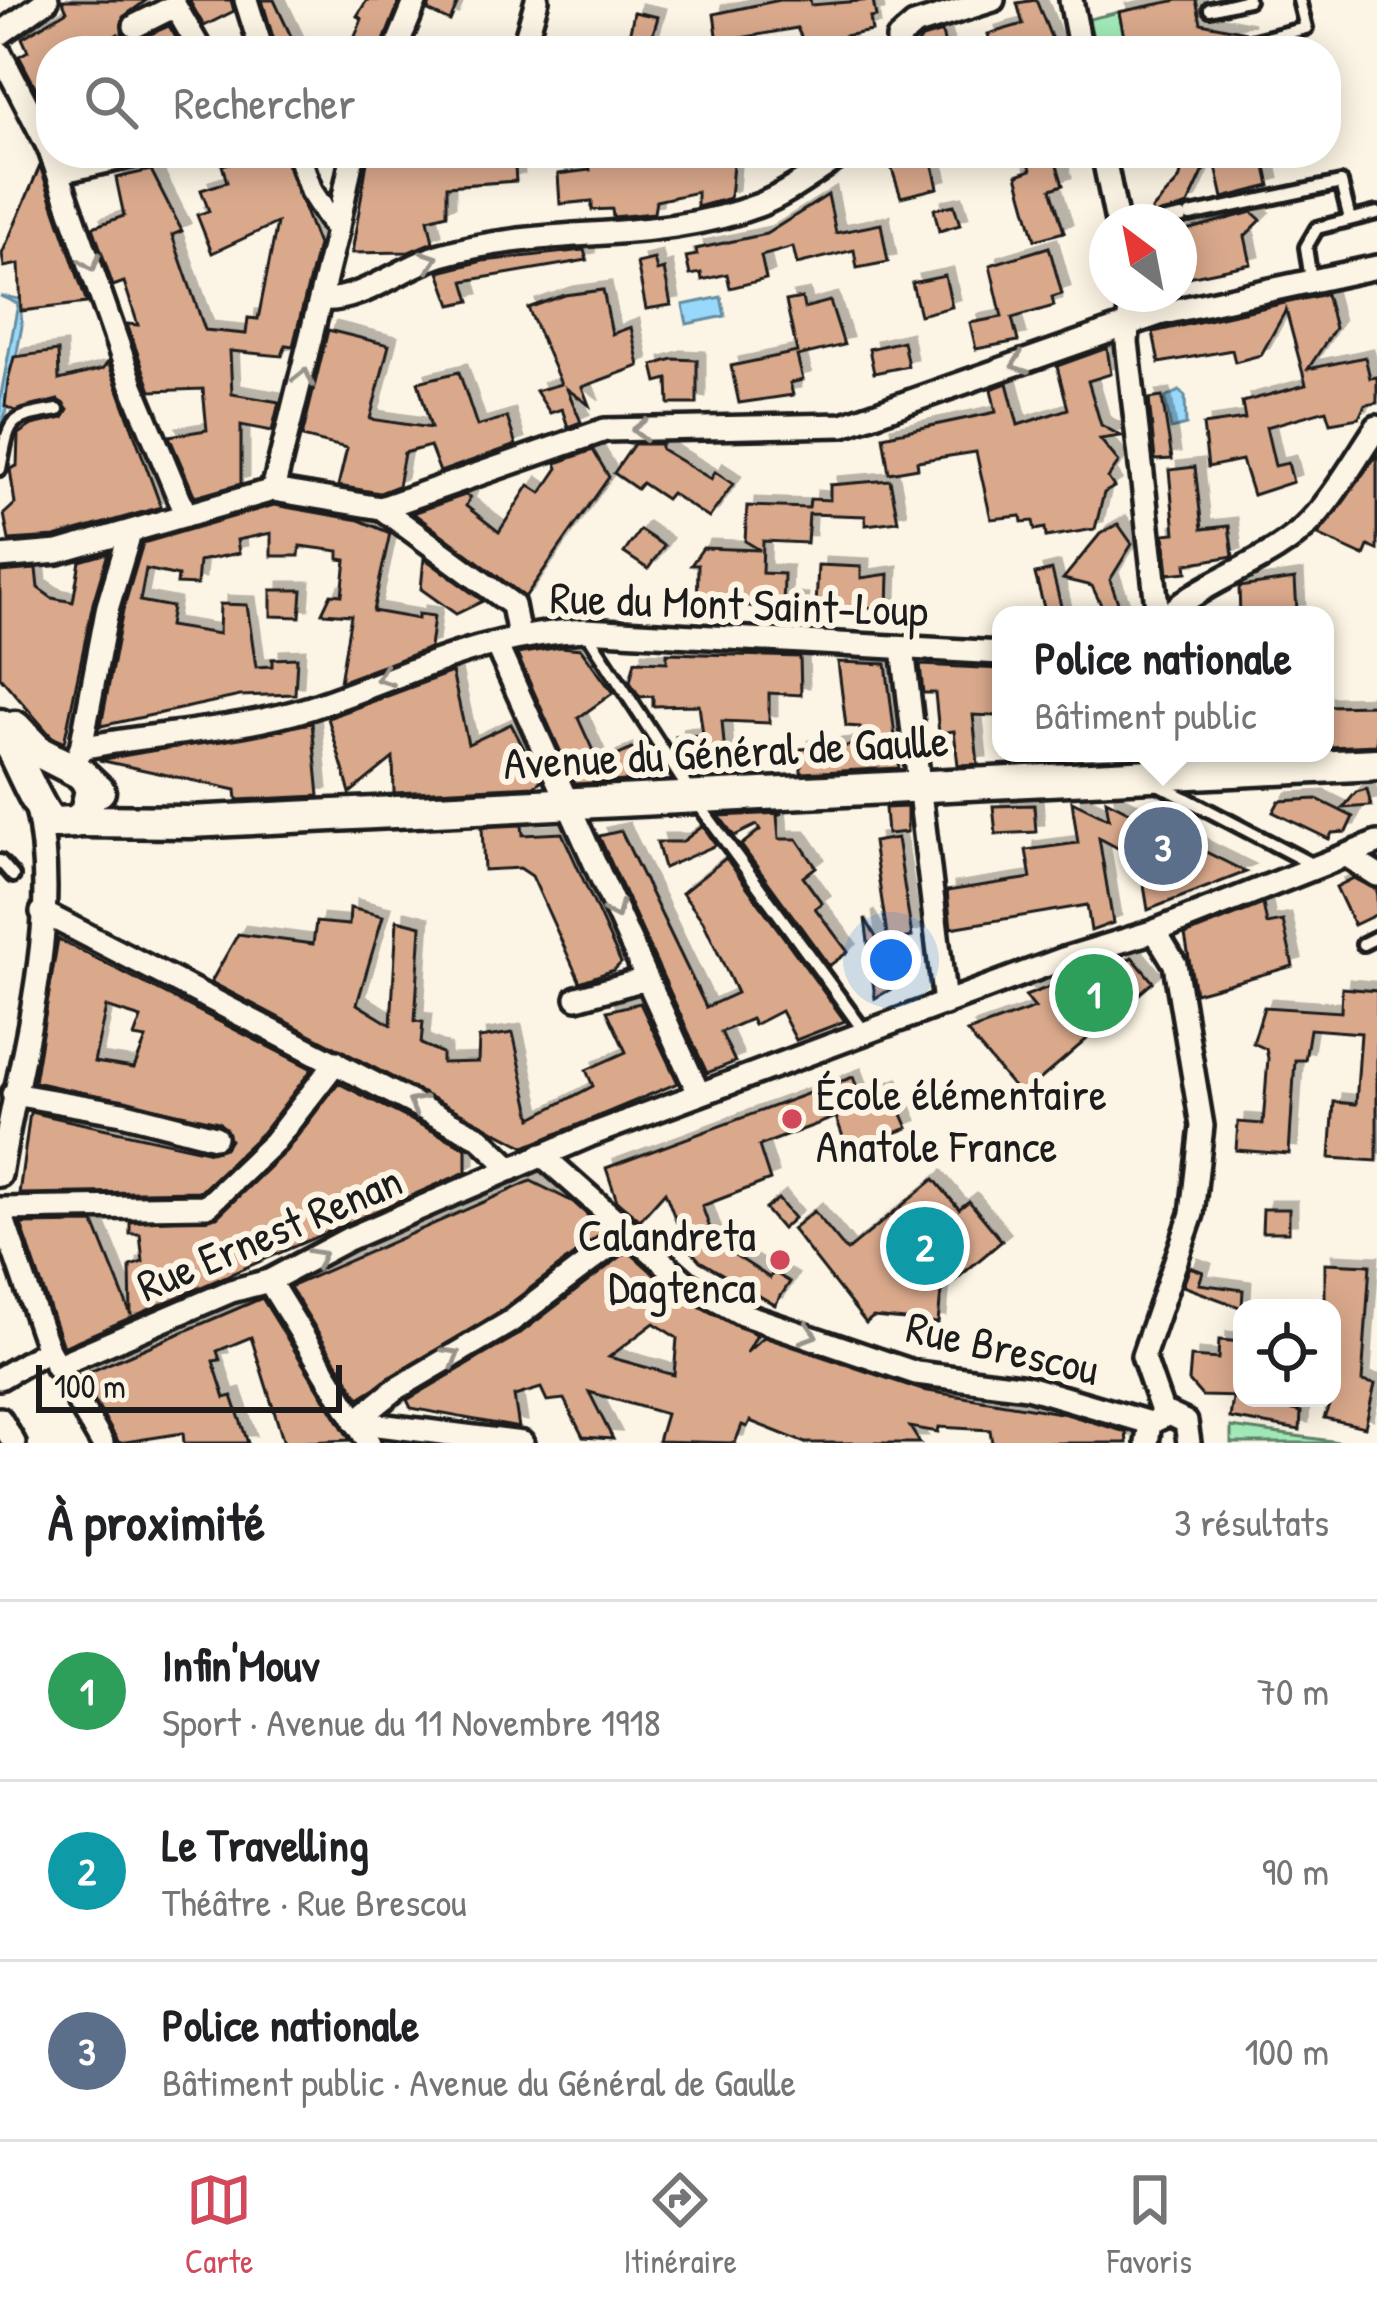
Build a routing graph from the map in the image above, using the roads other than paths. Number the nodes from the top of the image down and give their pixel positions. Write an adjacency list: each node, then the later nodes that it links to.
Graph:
1 (47, 0): 11 (street)
2 (246, 0): 13 (street)
3 (416, 0): 14 (street)
4 (537, 0): 15 (street)
5 (993, 0): 16 (street)
6 (1071, 0): 17 (street)
7 (1248, 0): 9 (lane)
8 (1299, 0): 18 (lane)
9 (1210, 9)
10 (135, 26): 12 (street)
11 (0, 34)
12 (193, 36)
13 (257, 36)
14 (401, 36)
15 (527, 36)
16 (901, 36)
17 (1078, 36)
18 (1274, 36)
19 (0, 53): 20 (street)
20 (36, 120)
21 (58, 168): 41 (street, one-way to 41)
22 (303, 168): 30 (street)
23 (350, 168): 30 (street)
24 (820, 168): 33 (street, one-way to 24)
25 (1106, 168): 26 (street)
26 (1114, 204)
27 (1197, 212): 29 (lane)
28 (1377, 213): 29 (lane)
29 (1350, 219): 32 (lane)
30 (337, 231): 33 (street)
31 (1377, 267): 32 (street)
32 (1312, 282): 35 (street)
33 (321, 299): 39 (street, one-way to 33)
34 (1130, 312): 35 (street)
35 (1130, 324): 40 (street, one-way to 40); 44 (street)
36 (58, 410): 38 (lane)
37 (1377, 427): 45 (street)
38 (0, 469)
39 (273, 490): 40 (street); 41 (street)
40 (381, 508): 47 (street)
41 (186, 515): 42 (street)
42 (130, 532): 43 (street); 54 (street)
43 (0, 557)
44 (1157, 606)
45 (1178, 606)
46 (585, 630): 47 (street, Rue du Mont Saint-Loup); 49 (street, Rue du Mont Saint-Loup); 57 (lane)
47 (519, 636): 48 (street, Rue du Mont Saint-Loup)
48 (496, 644): 54 (street, Rue du Mont Saint-Loup, one-way to 54); 58 (street)
49 (903, 648): 50 (street, Rue du Mont Saint-Loup); 56 (street)
50 (992, 653)
51 (0, 721): 54 (main road); 59 (main road)
52 (1173, 762): 53 (main road, Avenue du Général de Gaulle); 55 (main road, Avenue du Général de Gaulle)
53 (1377, 764)
54 (76, 766): 59 (main road); 60 (main road); 61 (main road)
55 (1139, 774): 56 (main road, Avenue du Général de Gaulle); 65 (lane)
56 (916, 786): 57 (main road, Avenue du Général de Gaulle); 74 (street)
57 (694, 798): 58 (main road, Avenue du Général de Gaulle); 75 (lane)
58 (568, 804): 60 (main road, Avenue du Général de Gaulle); 72 (street, one-way to 72)
59 (36, 805): 61 (main road); 68 (street)
60 (151, 820): 61 (main road, Avenue du Général de Gaulle)
61 (76, 822): 68 (street)
62 (1377, 843): 63 (street, Rue Ernest Renan)
63 (1347, 856): 65 (street, Rue Ernest Renan); 66 (street)
64 (0, 861): 67 (lane)
65 (1318, 867): 69 (street, Rue Ernest Renan)
66 (1377, 875)
67 (13, 876)
68 (43, 902): 76 (street); 77 (street)
69 (1156, 931): 74 (street, Rue Ernest Renan); 90 (street)
70 (1377, 937): 71 (lane)
71 (1363, 944)
72 (645, 979): 73 (street); 78 (street)
73 (577, 998)
74 (945, 1004): 75 (street, Rue Ernest Renan)
75 (866, 1034): 78 (street, Rue Ernest Renan)
76 (336, 1062): 81 (street, one-way to 76); 83 (street)
77 (13, 1094): 79 (street); 82 (street)
78 (699, 1094): 80 (street, Rue Ernest Renan)
79 (215, 1137)
80 (542, 1155): 81 (street, Rue Ernest Renan); 84 (street, Rue Brescou)
81 (512, 1169): 85 (street, Rue Ernest Renan, one-way to 81)
82 (0, 1175)
83 (0, 1210): 86 (street)
84 (630, 1232): 89 (street, one-way to 84); 90 (street, Rue Brescou, one-way to 90)
85 (269, 1281): 86 (street, Rue Ernest Renan); 89 (street)
86 (52, 1358): 87 (street, Rue Ernest Renan); 92 (street)
87 (0, 1378)
88 (0, 1420): 91 (street)
89 (356, 1422): 93 (street); 94 (street)
90 (1153, 1427): 95 (street)
91 (14, 1443)
92 (102, 1443)
93 (369, 1443)
94 (522, 1443)
95 (1189, 1443)

